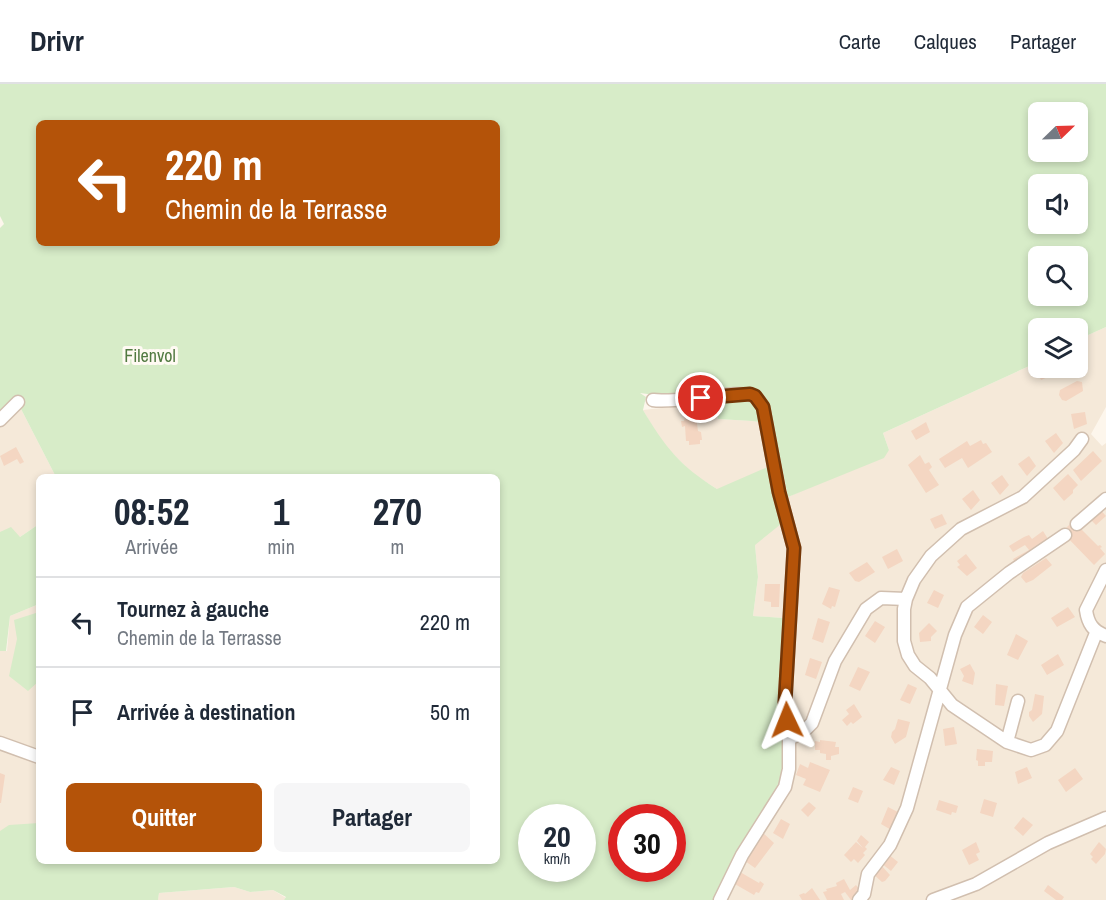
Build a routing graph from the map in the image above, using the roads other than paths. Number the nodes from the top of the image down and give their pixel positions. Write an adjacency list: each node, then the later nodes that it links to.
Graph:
1 (653, 400): 13 (street)
2 (18, 402): 3 (street)
3 (0, 420)
4 (1082, 440): 9 (street)
5 (1106, 499): 6 (street)
6 (1077, 524)
7 (1065, 535): 11 (street)
8 (1106, 570): 10 (street)
9 (906, 599): 11 (street); 13 (street)
10 (1101, 634): 14 (street)
11 (940, 691): 14 (street); 19 (street)
12 (1018, 701): 14 (street)
13 (789, 739): 18 (street)
14 (1007, 742)
15 (0, 743): 16 (street)
16 (36, 756)
17 (1106, 818): 20 (street)
18 (720, 900)
19 (859, 900)
20 (933, 900)

